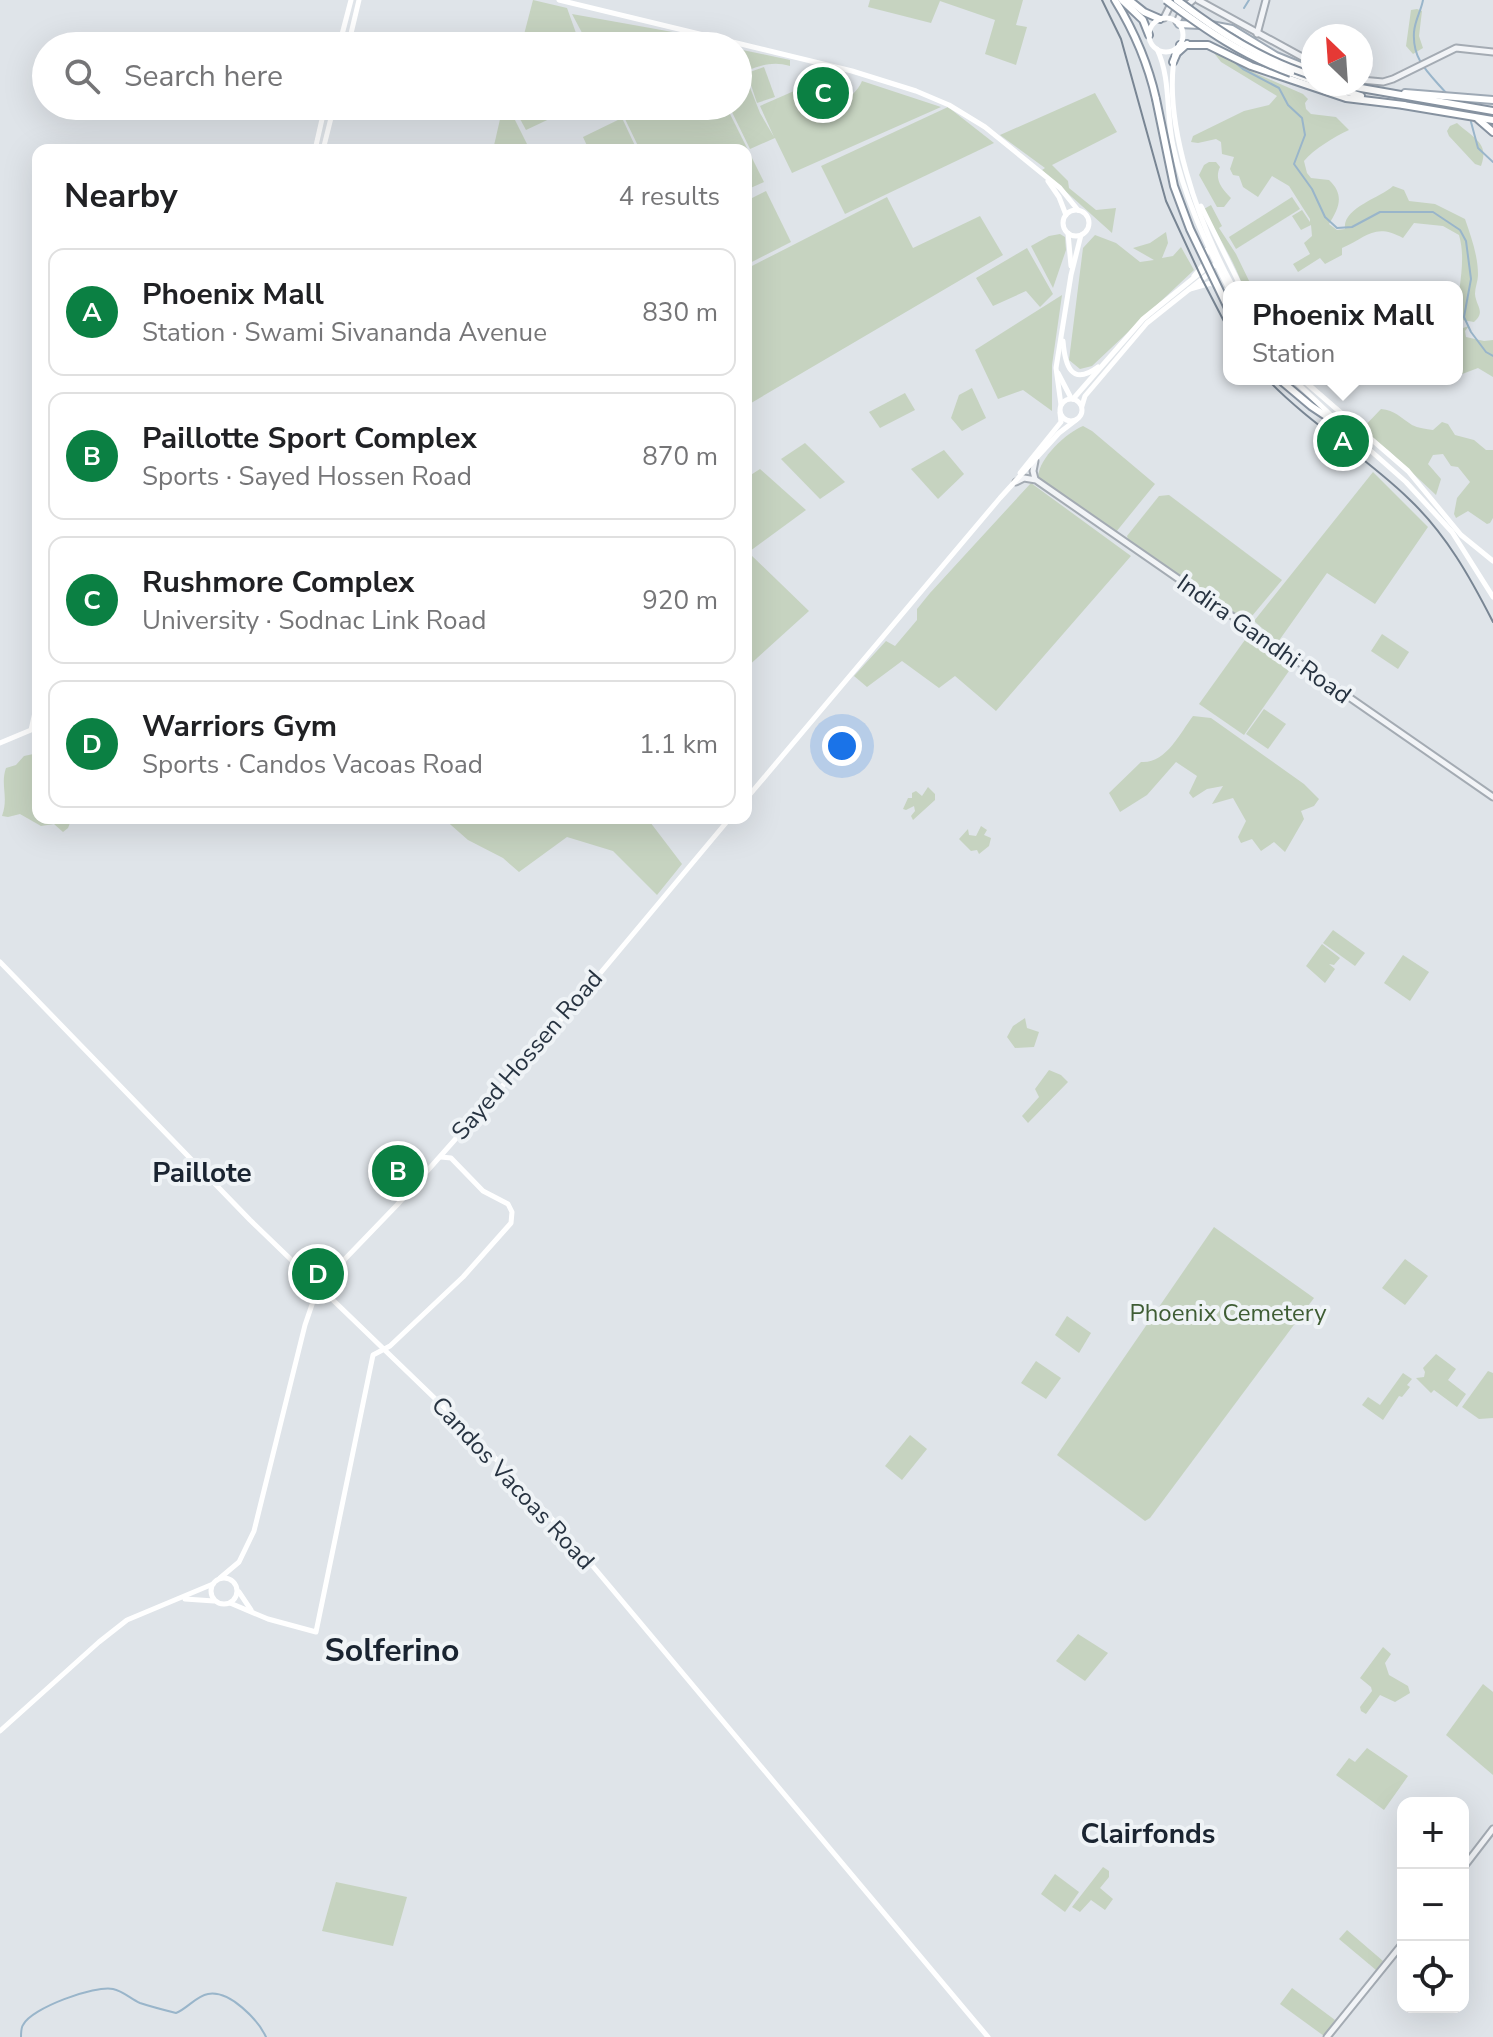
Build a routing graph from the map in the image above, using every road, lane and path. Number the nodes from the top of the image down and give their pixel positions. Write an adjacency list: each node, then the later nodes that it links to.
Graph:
1 (351, 0): 13 (main road)
2 (359, 0): 14 (main road)
3 (559, 0): 15 (main road)
4 (1115, 0): 60 (main road, bridge)
5 (1122, 0): 17 (main road)
6 (1129, 0): 11 (main road)
7 (1166, 0): 26 (main road, bridge)
8 (1175, 0): 11 (street); 25 (main road, bridge)
9 (1266, 0): 16 (street)
10 (1196, 1): 12 (street); 16 (street)
11 (1162, 18): 12 (main road); 17 (main road)
12 (1178, 23): 18 (main road); 24 (main road)
13 (343, 32)
14 (351, 32)
15 (689, 32)
16 (1257, 34): 22 (street)
17 (1149, 35): 20 (main road)
18 (1181, 46): 20 (main road); 23 (main road); 23 (main road); 34 (main road)
19 (752, 47): 43 (main road)
20 (1157, 49): 49 (main road)
21 (1493, 52): 27 (street)
22 (1301, 57)
23 (1173, 62): 44 (main road)
24 (1301, 70)
25 (1301, 71)
26 (1301, 73)
27 (1373, 82)
28 (1373, 85): 31 (main road)
29 (1373, 92): 30 (main road)
30 (1385, 94): 31 (main road); 35 (main road)
31 (1407, 94): 33 (main road)
32 (1373, 96): 34 (main road)
33 (1493, 100)
34 (1404, 105): 36 (main road)
35 (1493, 111)
36 (1467, 114): 39 (main road); 40 (main road)
37 (322, 120): 41 (main road)
38 (330, 120): 42 (main road)
39 (1493, 120)
40 (1493, 132)
41 (316, 144)
42 (324, 144)
43 (1042, 174): 45 (main road); 46 (main road)
44 (1187, 176): 50 (main road); 57 (main road)
45 (1078, 210): 46 (main road); 48 (main road)
46 (1066, 215): 47 (main road)
47 (1068, 233): 48 (main road); 53 (main road)
48 (1081, 235): 53 (main road)
49 (1206, 242): 51 (main road); 54 (main road)
50 (1218, 257): 51 (main road); 52 (main road)
51 (1217, 265): 52 (main road); 54 (main road); 55 (main road); 59 (main road)
52 (1224, 271): 56 (main road)
53 (1071, 275): 61 (main road)
54 (1192, 279): 62 (main road)
55 (1225, 281)
56 (1227, 281)
57 (1238, 281)
58 (1223, 287): 59 (main road)
59 (1189, 289): 69 (main road)
60 (1223, 298)
61 (1062, 332): 62 (main road); 63 (main road)
62 (1113, 353): 67 (main road)
63 (1056, 368): 67 (main road); 68 (main road)
64 (1286, 385): 72 (main road)
65 (1299, 385): 72 (main road)
66 (1309, 385): 77 (main road)
67 (1072, 399): 68 (main road); 69 (main road)
68 (1061, 405): 70 (main road)
69 (1082, 406): 71 (main road)
70 (1060, 413): 71 (main road); 76 (main road)
71 (1076, 420): 73 (main road)
72 (1347, 430): 78 (main road)
73 (1035, 461): 74 (street); 75 (main road)
74 (1036, 480): 75 (street); 82 (street, Indira Gandhi Road)
75 (1012, 485): 76 (main road)
76 (1002, 495): 81 (main road)
77 (1493, 561)
78 (1493, 597)
79 (32, 726): 80 (main road)
80 (0, 743)
81 (752, 792)
82 (1493, 797)
83 (725, 824): 85 (main road, Sayed Hossen Road)
84 (0, 962): 88 (main road, Candos Vacoas Road)
85 (451, 1144): 86 (main road, Sayed Hossen Road); 87 (main road)
86 (440, 1157): 87 (main road); 88 (main road, Sayed Hossen Road)
87 (451, 1158): 89 (main road)
88 (318, 1287): 89 (main road, Candos Vacoas Road); 90 (main road)
89 (383, 1349): 96 (main road); 101 (main road, Candos Vacoas Road)
90 (220, 1578): 91 (main road); 92 (main road)
91 (213, 1584): 93 (main road); 94 (main road)
92 (237, 1589): 95 (main road); 96 (main road)
93 (180, 1600): 94 (main road); 97 (main road)
94 (216, 1601): 95 (main road)
95 (230, 1603): 96 (main road)
96 (251, 1611)
97 (0, 1731)
98 (1493, 1829): 99 (street)
99 (1469, 1860)
100 (1397, 1950): 102 (street)
101 (988, 2037)
102 (1327, 2037)

